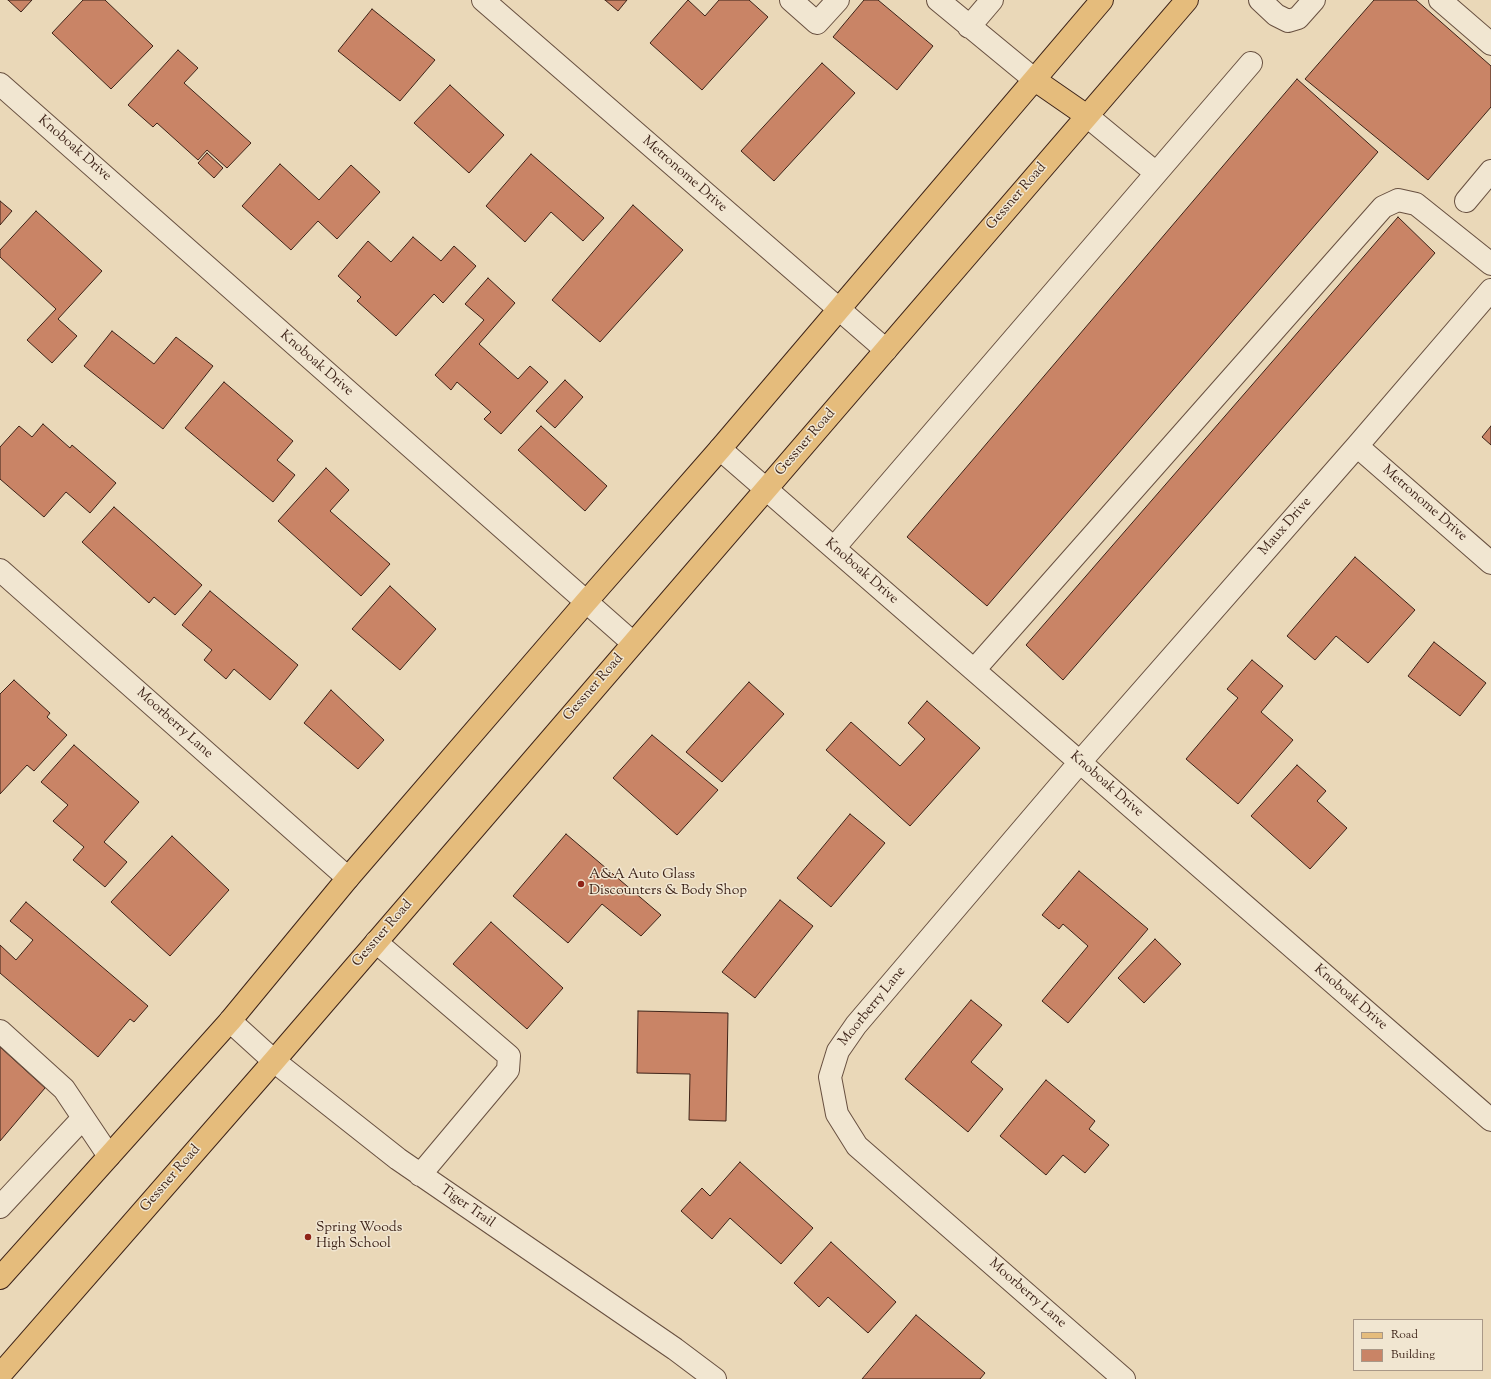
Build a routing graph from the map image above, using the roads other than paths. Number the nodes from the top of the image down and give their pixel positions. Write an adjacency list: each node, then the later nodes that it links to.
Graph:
1 (483, 0): 22 (street, Metronome Drive)
2 (790, 0): 3 (street)
3 (838, 0)
4 (938, 0): 11 (street)
5 (992, 0): 11 (street)
6 (1102, 0): 14 (main road)
7 (1187, 0): 16 (main road, Gessner Road)
8 (1260, 0): 9 (street)
9 (1314, 0)
10 (1440, 0): 12 (street)
11 (969, 27): 14 (street)
12 (1491, 44)
13 (1251, 62): 18 (street)
14 (1034, 80): 16 (main road); 22 (main road)
15 (0, 84): 30 (street, Knoboak Drive)
16 (1087, 116): 18 (street); 23 (main road, Gessner Road)
17 (1491, 171): 19 (street)
18 (1156, 173): 27 (street)
19 (1466, 201)
20 (1491, 264): 32 (street)
21 (1491, 290): 24 (street, Maux Drive)
22 (839, 310): 23 (street, Metronome Drive); 25 (main road)
23 (886, 350): 26 (main road, Gessner Road)
24 (1357, 446): 28 (street, Metronome Drive); 33 (street, Maux Drive)
25 (720, 450): 26 (street, Knoboak Drive); 30 (main road)
26 (766, 490): 27 (street, Knoboak Drive); 31 (main road, Gessner Road)
27 (834, 548): 32 (street, Knoboak Drive)
28 (1491, 563)
29 (0, 570): 34 (street, Moorberry Lane)
30 (586, 602): 31 (street, Knoboak Drive); 34 (main road)
31 (633, 643): 35 (main road, Gessner Road)
32 (974, 670): 33 (street, Knoboak Drive)
33 (1080, 762): 40 (street, Knoboak Drive); 47 (street, Moorberry Lane)
34 (348, 878): 36 (main road)
35 (376, 942): 38 (main road, Gessner Road); 42 (street)
36 (230, 1021): 38 (street, Tiger Trail); 41 (main road)
37 (0, 1031): 39 (street)
38 (274, 1060): 42 (street, Tiger Trail); 45 (main road, Gessner Road)
39 (83, 1118): 41 (street); 43 (street)
40 (1491, 1120)
41 (109, 1156): 44 (main road)
42 (420, 1175): 46 (street, Tiger Trail)
43 (0, 1207)
44 (0, 1278)
45 (0, 1375)
46 (715, 1379)
47 (1124, 1379)

